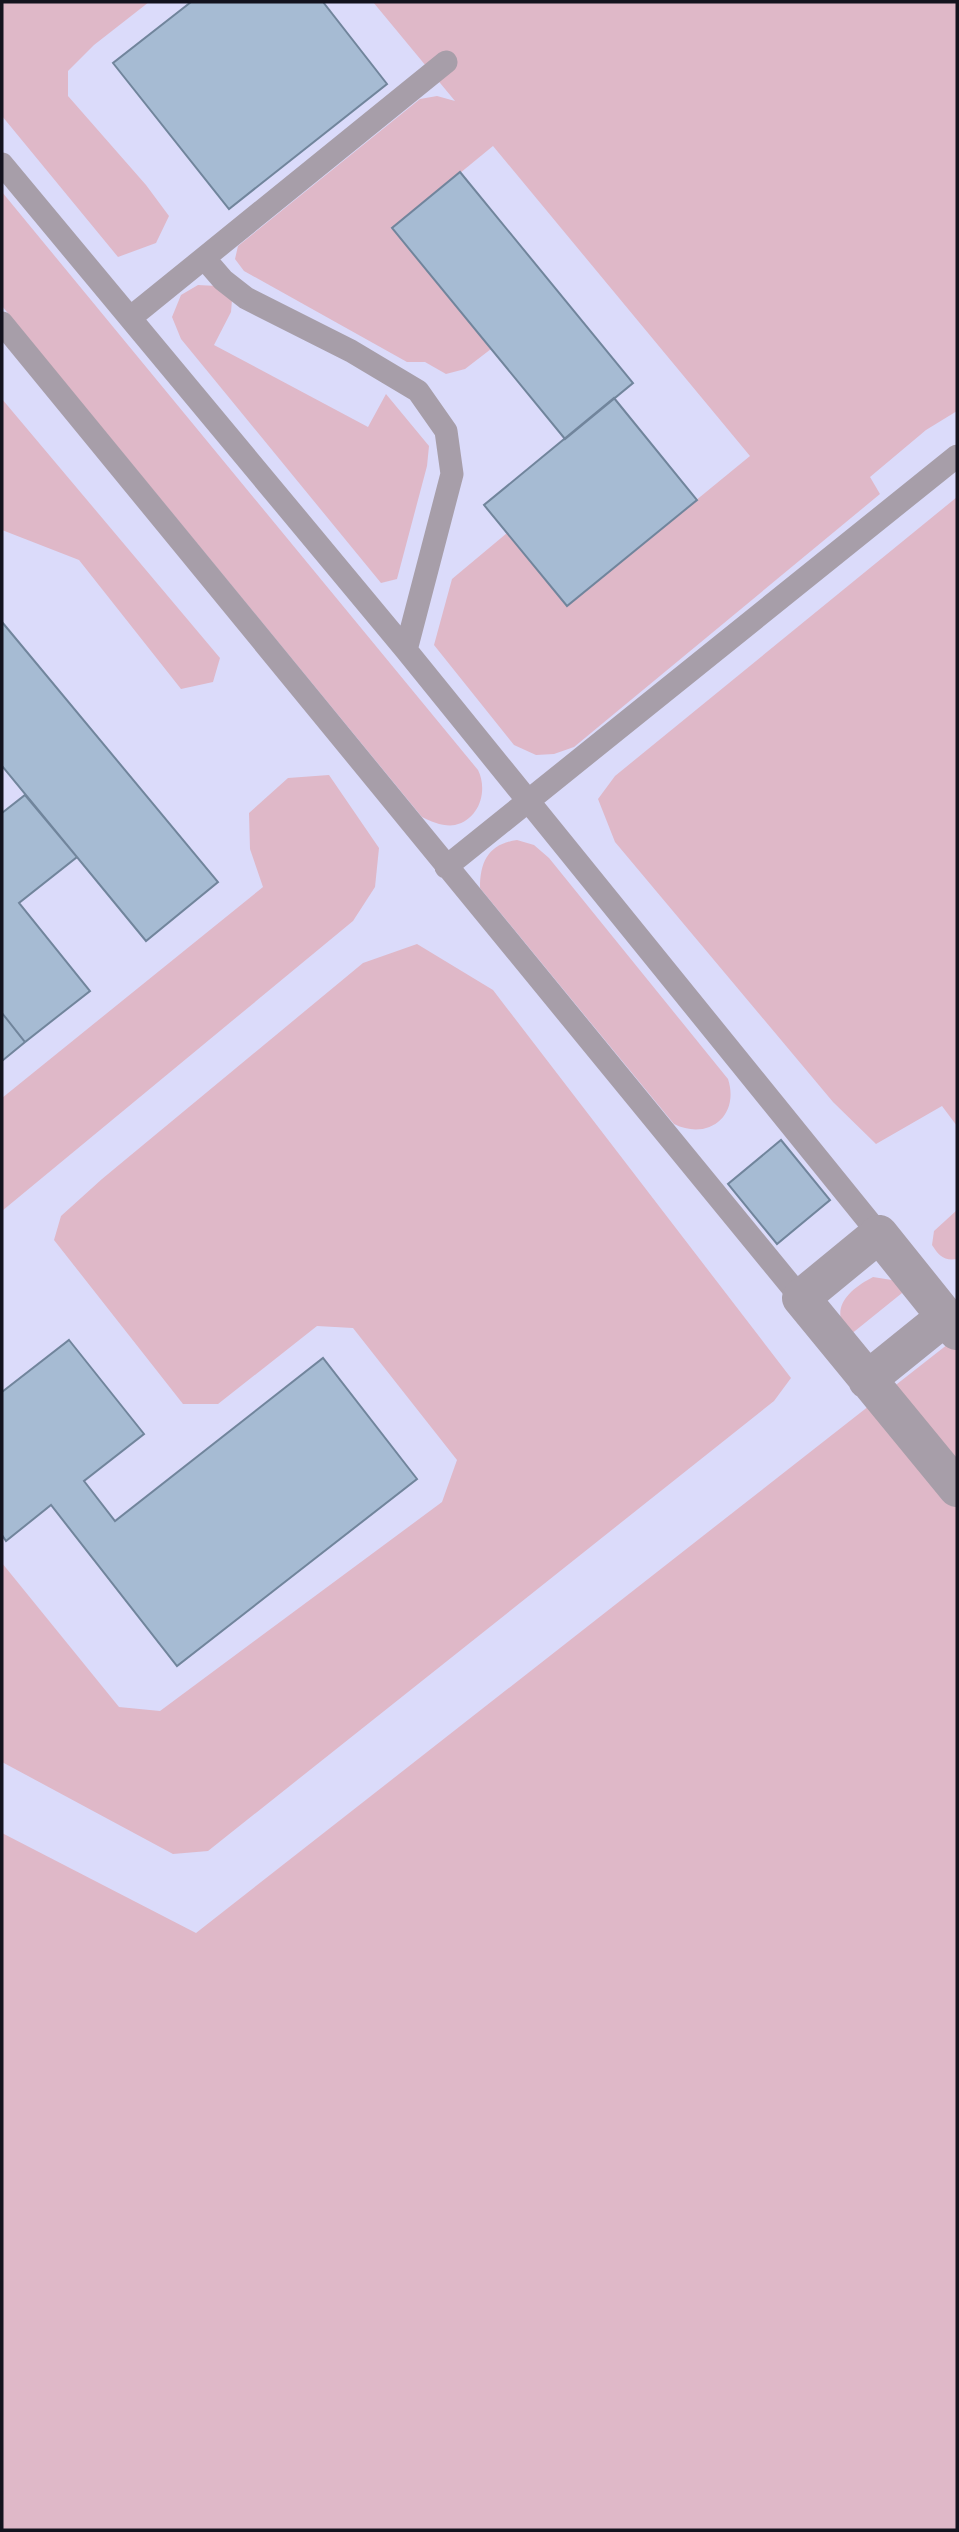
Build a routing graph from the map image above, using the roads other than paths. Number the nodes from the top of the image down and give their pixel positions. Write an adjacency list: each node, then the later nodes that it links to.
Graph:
1 (446, 62): 3 (lane)
2 (2, 164): 4 (lane)
3 (204, 258): 4 (lane); 7 (lane)
4 (130, 318): 7 (lane)
5 (2, 323): 9 (lane)
6 (957, 456): 8 (lane)
7 (406, 650): 8 (lane)
8 (528, 803): 9 (lane); 10 (lane)
9 (446, 866): 11 (lane)
10 (879, 1234): 11 (street); 12 (street)
11 (801, 1298): 13 (street)
12 (953, 1318): 13 (street)
13 (867, 1380): 14 (street)
14 (957, 1488)

